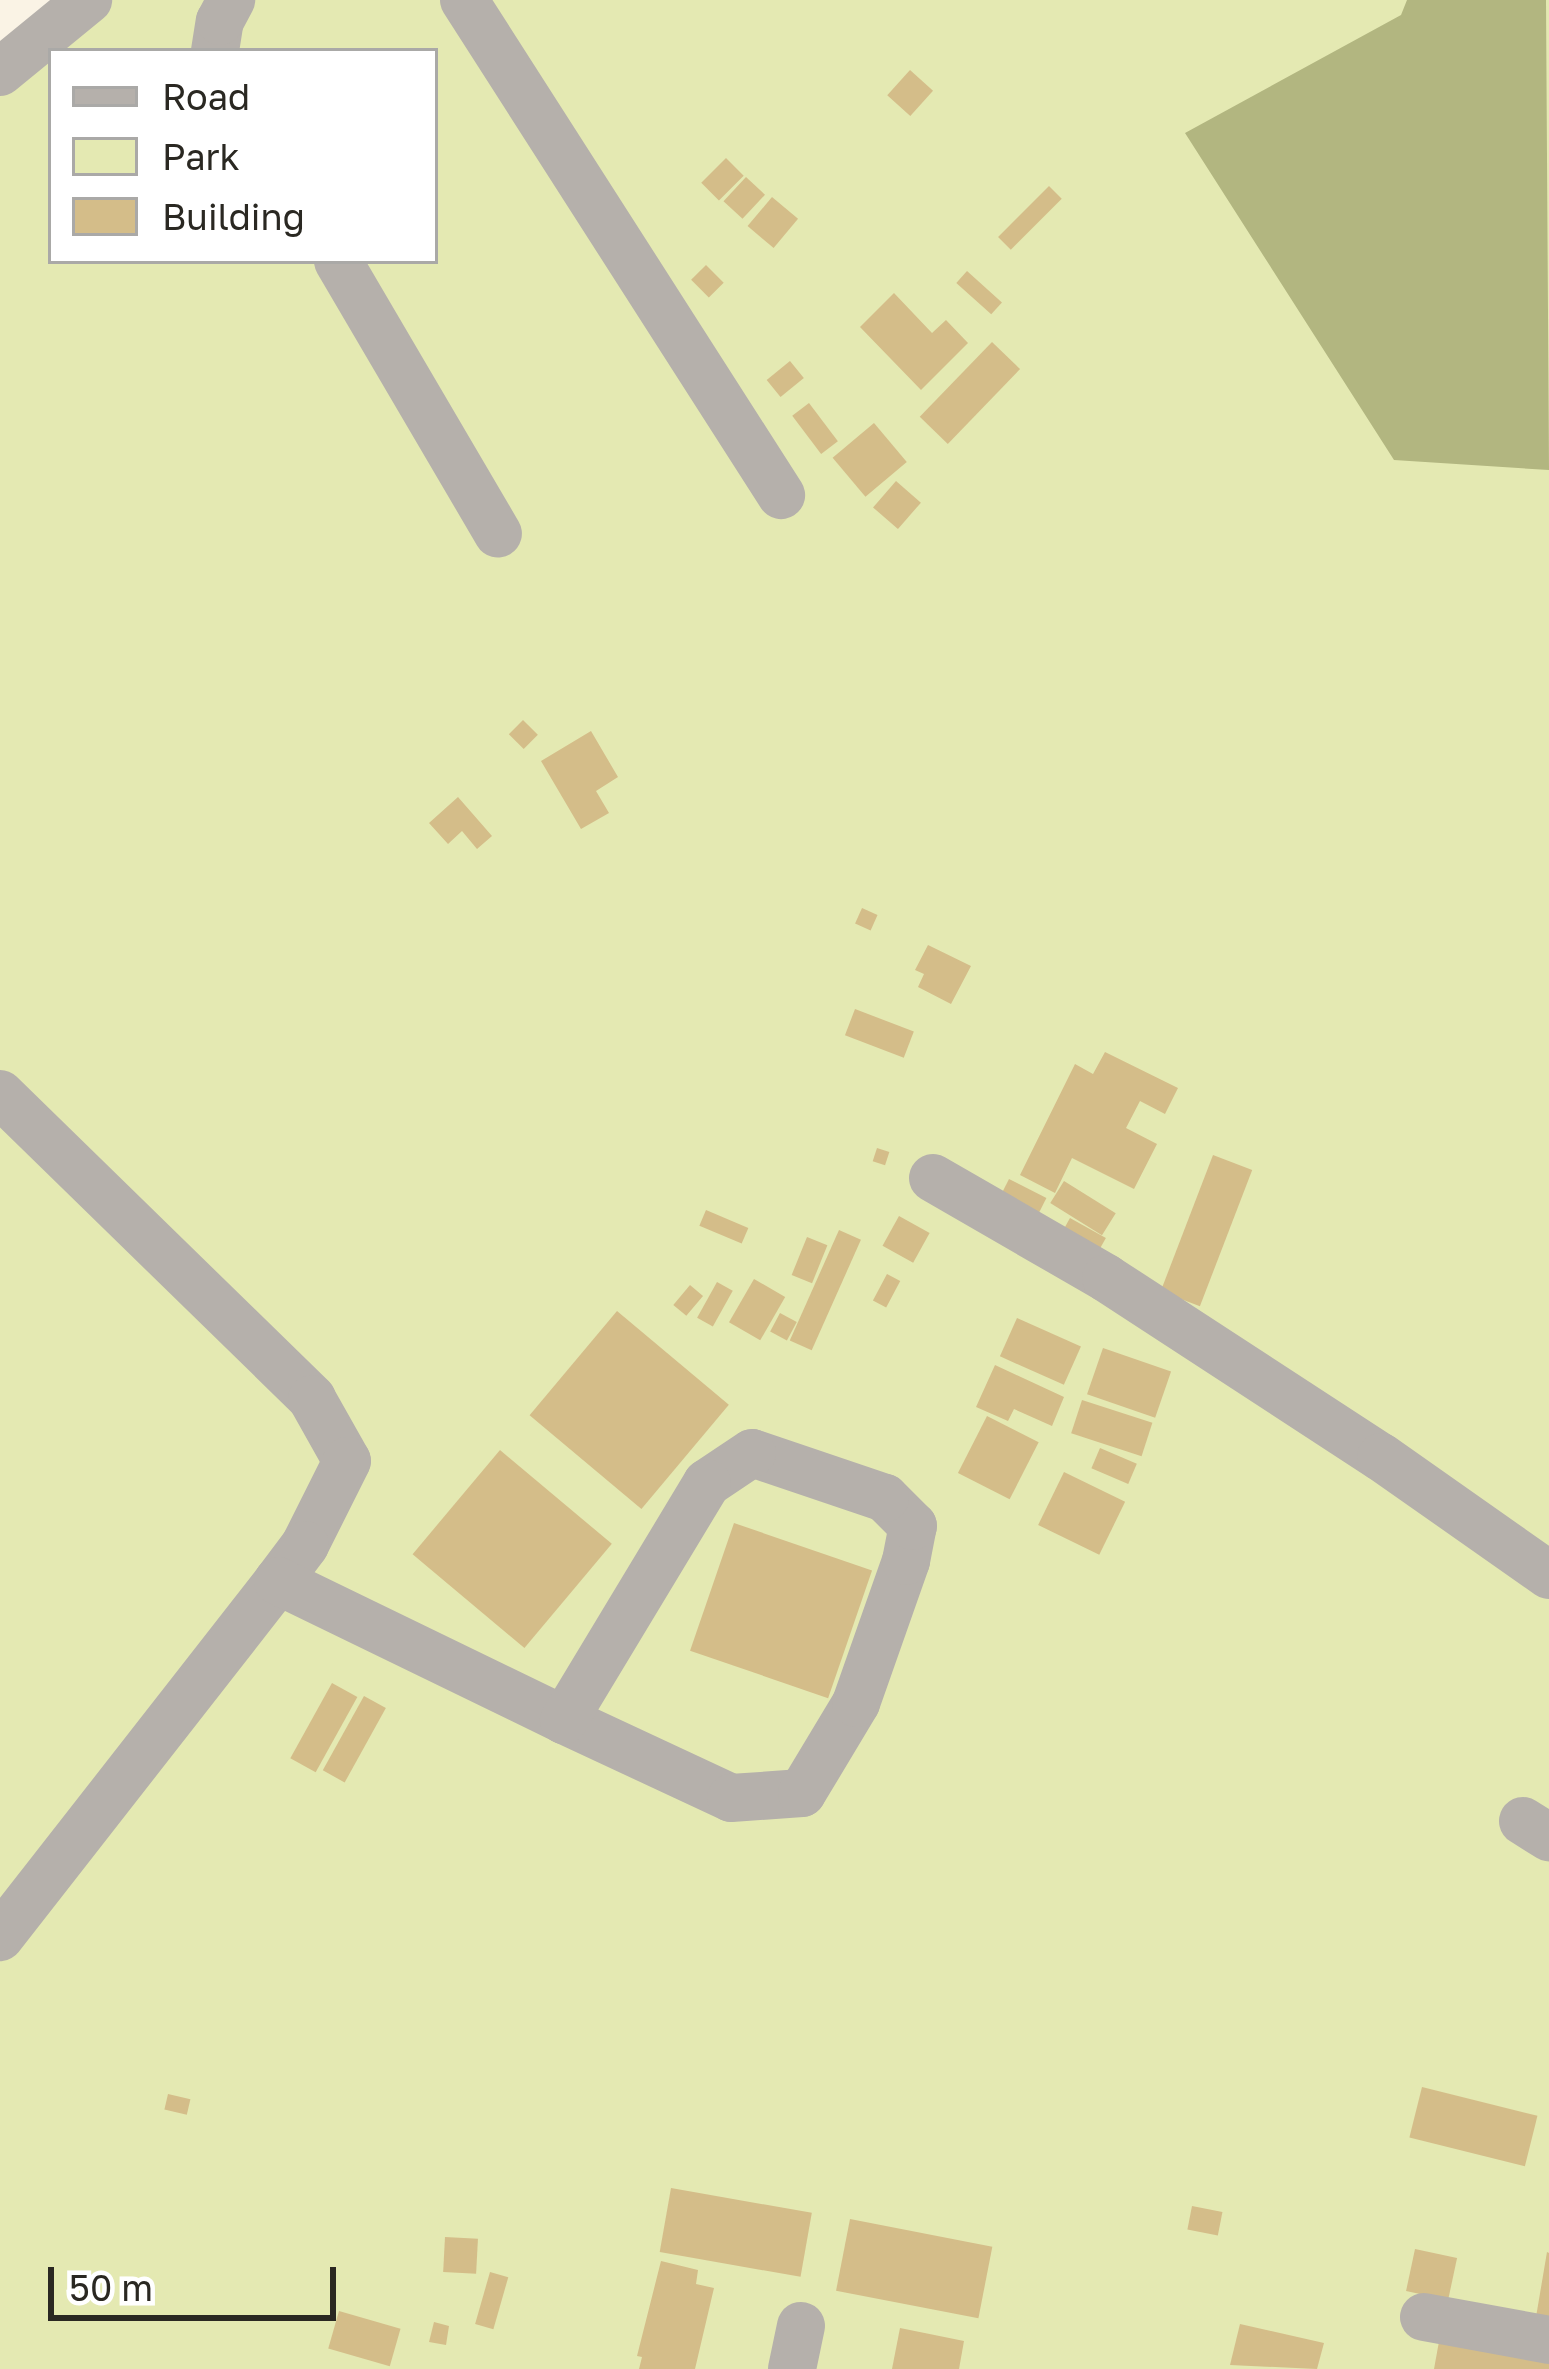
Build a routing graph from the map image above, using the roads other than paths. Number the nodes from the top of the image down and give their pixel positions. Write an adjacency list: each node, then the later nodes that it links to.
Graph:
1 (88, 0): 5 (street)
2 (231, 0): 4 (street)
3 (464, 0): 7 (street)
4 (216, 48)
5 (0, 72)
6 (340, 264): 8 (street)
7 (781, 495)
8 (498, 534)
9 (0, 1094): 12 (street)
10 (933, 1178): 11 (street)
11 (1549, 1575)
12 (278, 1582): 13 (street); 14 (street)
13 (564, 1720): 13 (street)
14 (0, 1937)
15 (1424, 2317): 16 (street)
16 (1549, 2340)

